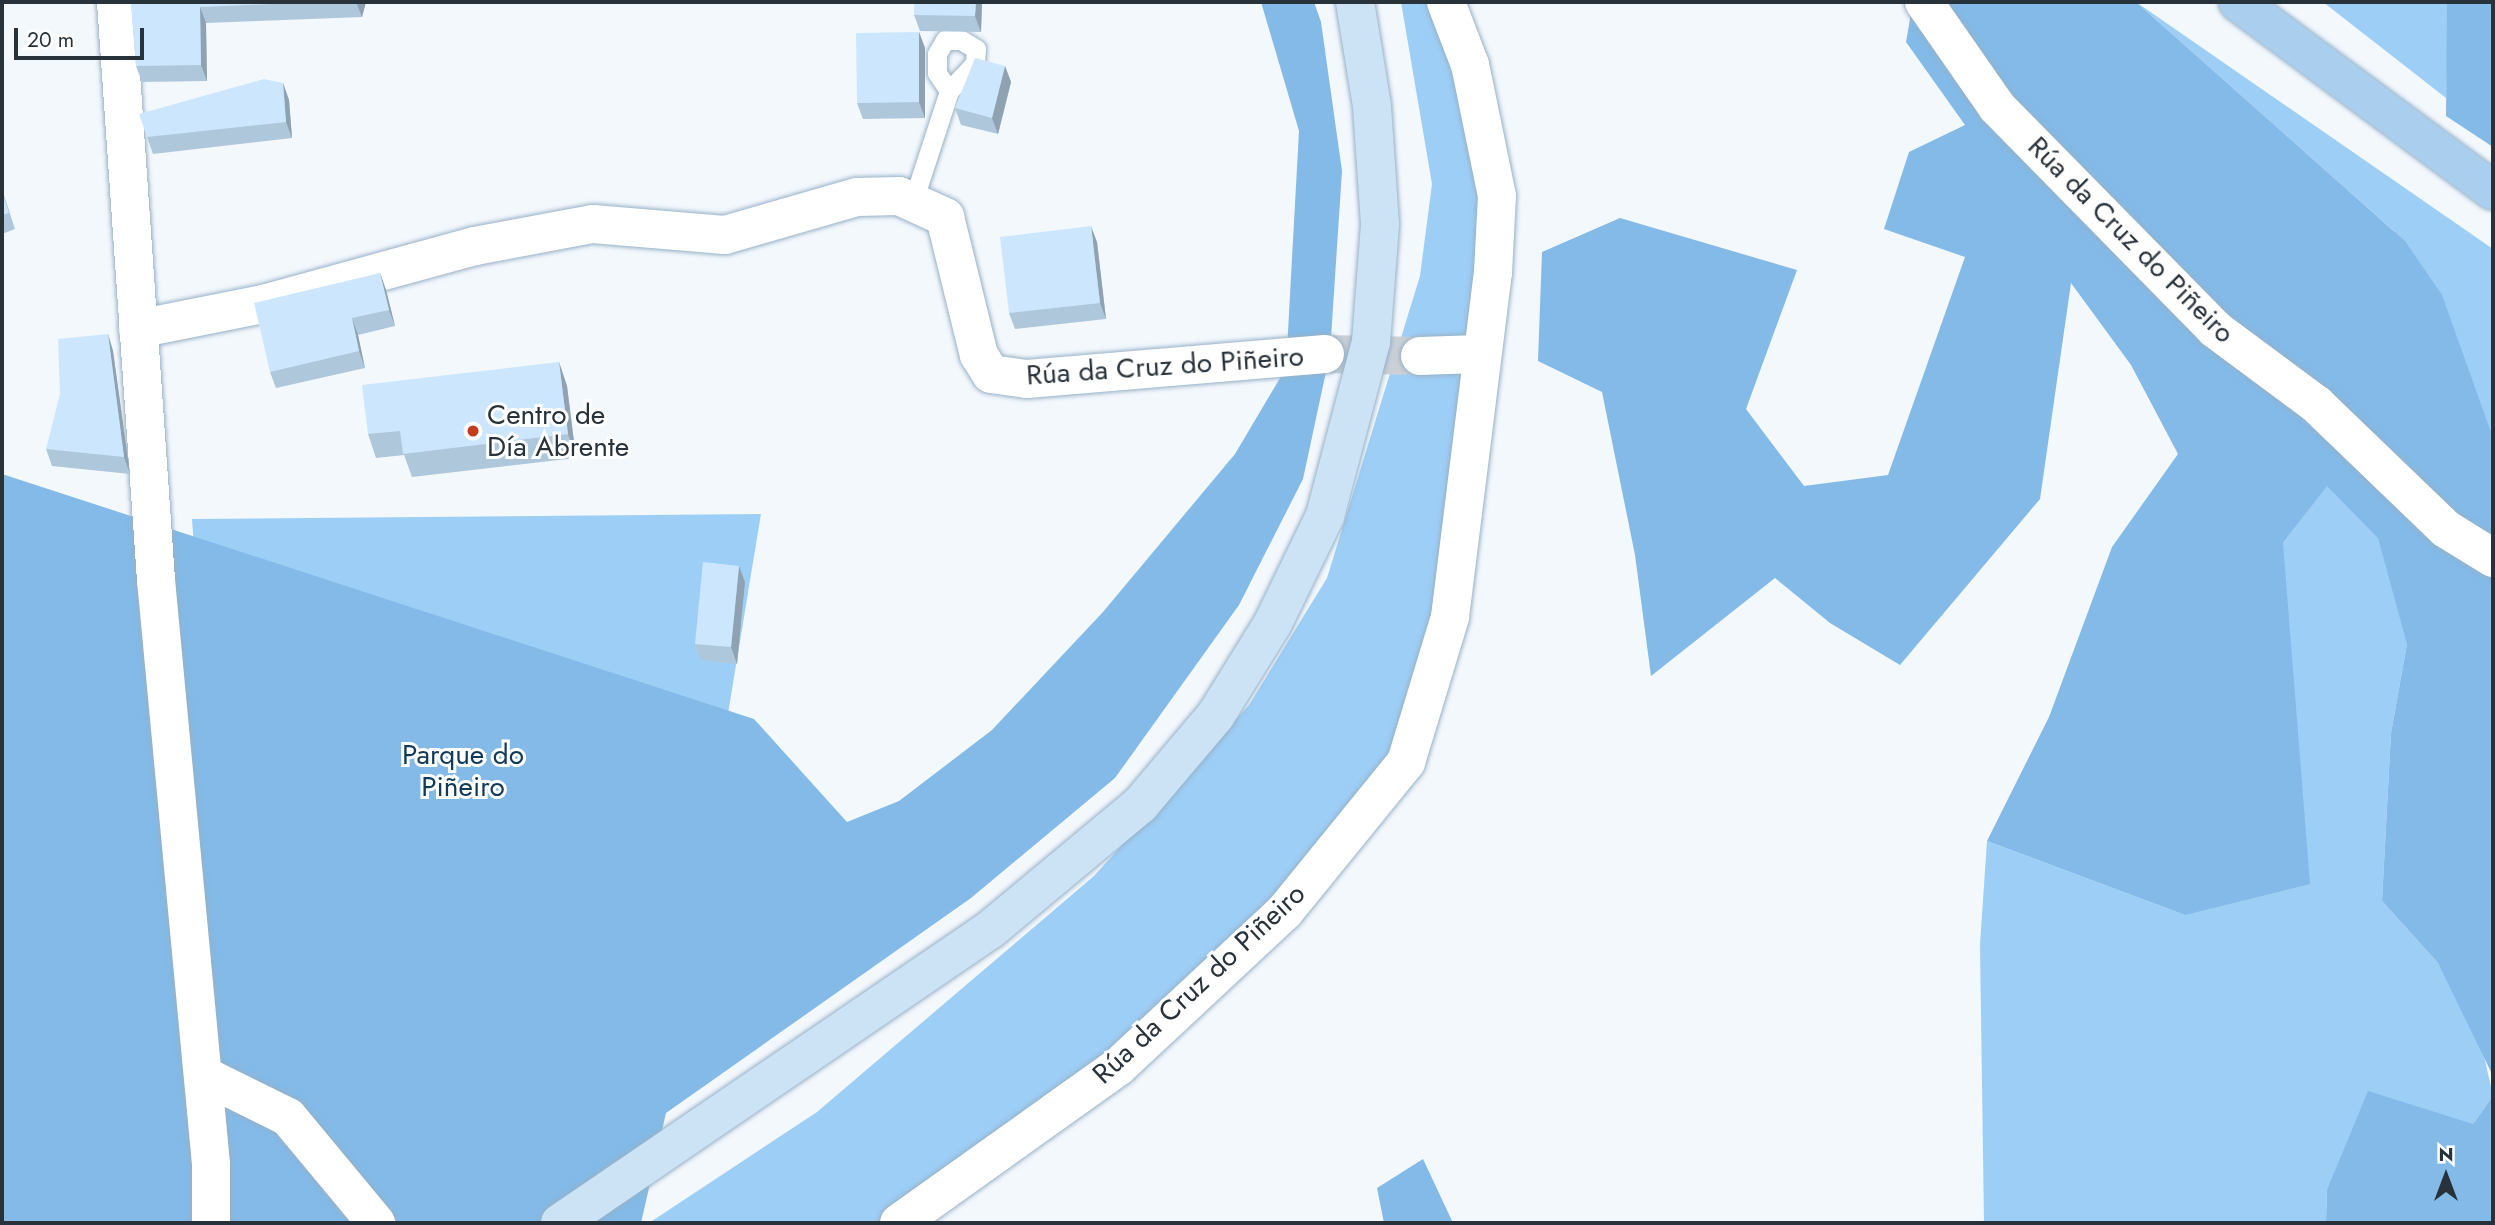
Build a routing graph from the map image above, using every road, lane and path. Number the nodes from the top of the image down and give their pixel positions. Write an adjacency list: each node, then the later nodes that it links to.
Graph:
1 (116, 2): 9 (street)
2 (1355, 2): 17 (main road)
3 (1446, 2): 11 (street, Rúa da Cruz do Piñeiro)
4 (1924, 2): 13 (street, Rúa da Cruz do Piñeiro)
5 (2238, 2): 7 (highway)
6 (949, 91): 8 (lane)
7 (2493, 191)
8 (899, 196): 9 (street, Rúa da Cruz do Piñeiro); 10 (street, Rúa da Cruz do Piñeiro)
9 (138, 329): 14 (street)
10 (1325, 354)
11 (1479, 354): 12 (street); 18 (street, Rúa da Cruz do Piñeiro)
12 (1420, 356)
13 (2493, 558)
14 (203, 1075): 15 (street); 16 (street)
15 (211, 1223)
16 (376, 1223)
17 (560, 1223)
18 (899, 1223)

